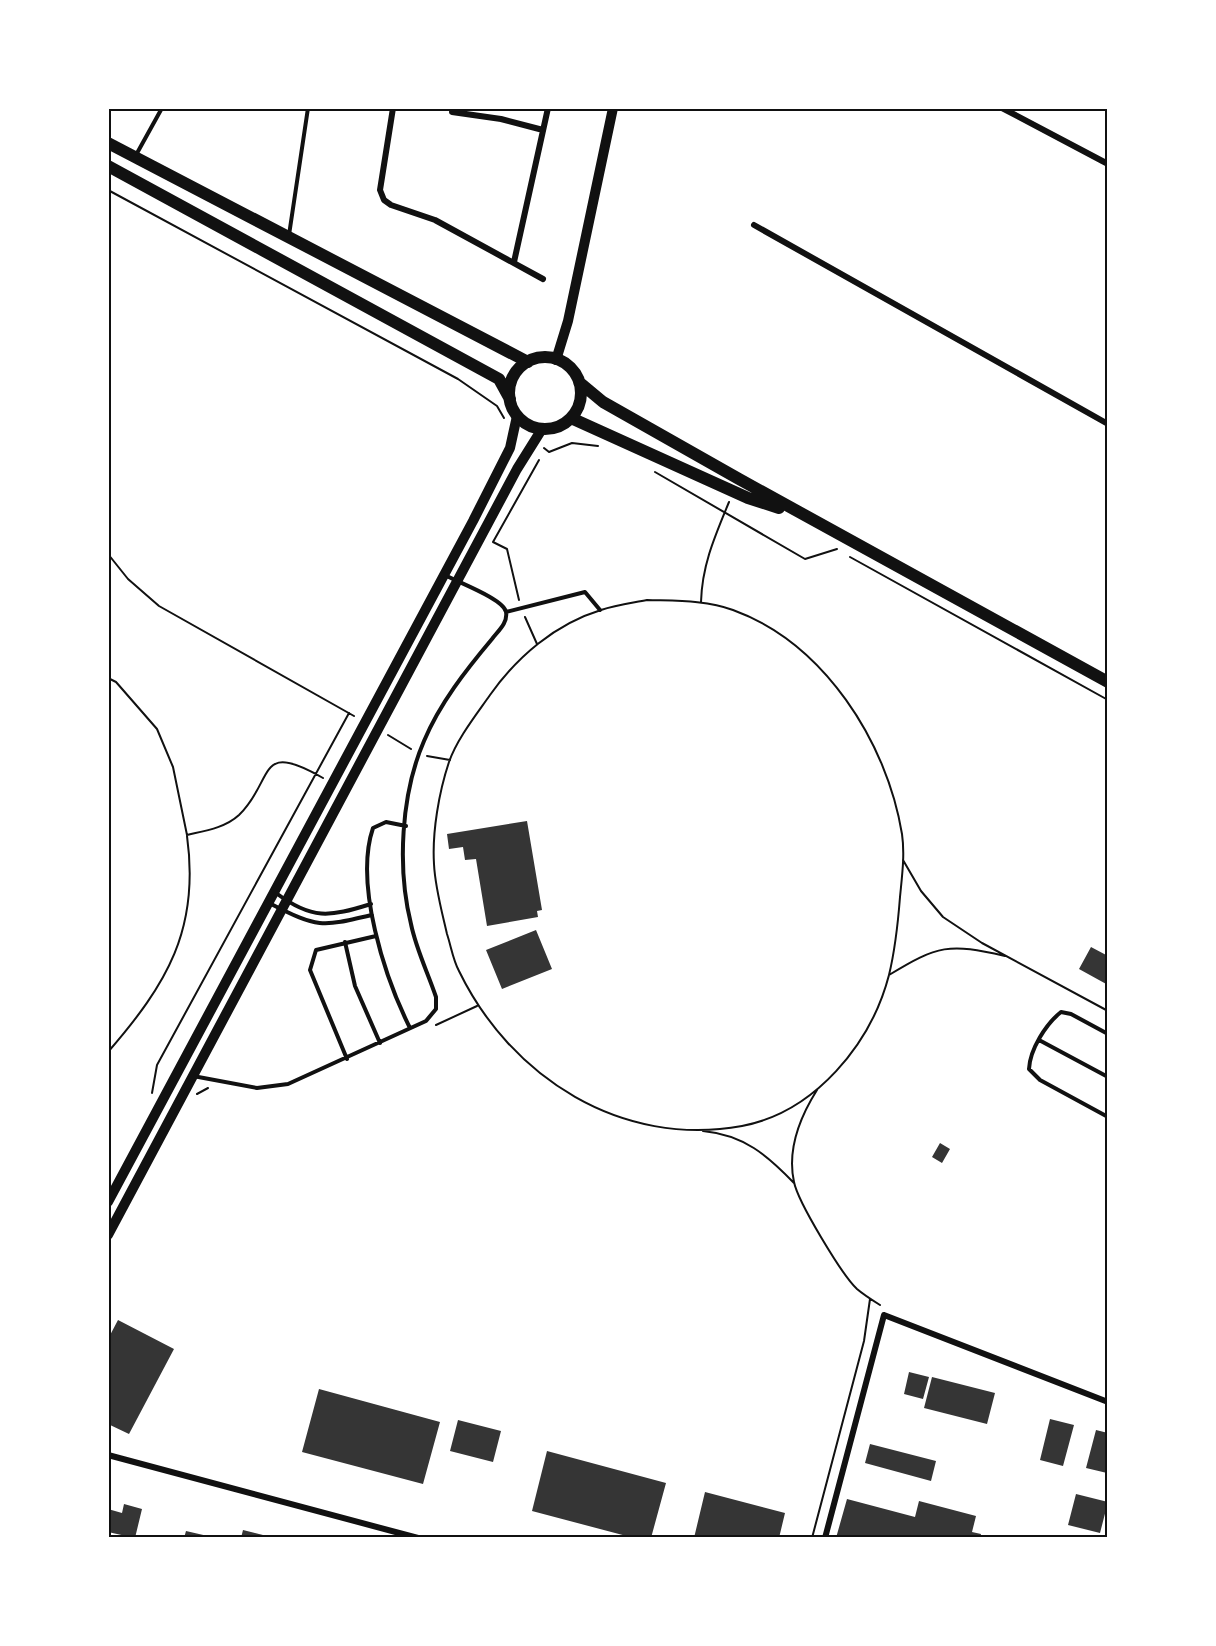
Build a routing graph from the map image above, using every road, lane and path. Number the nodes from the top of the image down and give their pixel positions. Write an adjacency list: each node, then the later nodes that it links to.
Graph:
1 (162, 108): 10 (lane)
2 (308, 108): 14 (lane)
3 (393, 108): 15 (street)
4 (548, 108): 8 (street)
5 (613, 108): 17 (main road)
6 (1002, 108): 11 (street)
7 (452, 112): 8 (street)
8 (543, 130): 15 (street)
9 (108, 143): 10 (main road)
10 (135, 158): 14 (main road)
11 (1108, 164)
12 (108, 166): 20 (main road)
13 (754, 225): 23 (street)
14 (288, 237): 18 (main road)
15 (514, 262): 16 (street)
16 (543, 279)
17 (556, 360): 18 (main road); 19 (main road)
18 (528, 362): 20 (main road)
19 (579, 382): 22 (main road); 27 (main road)
20 (510, 399): 21 (main road)
21 (517, 416): 24 (main road); 29 (main road)
22 (571, 418): 24 (main road); 26 (main road)
23 (1108, 424)
24 (542, 429): 30 (main road)
25 (539, 459): 32 (path)
26 (734, 492): 27 (main road); 31 (path)
27 (803, 516): 37 (main road)
28 (108, 554): 38 (path)
29 (444, 575): 30 (lane); 39 (main road)
30 (458, 583): 34 (lane); 40 (main road)
31 (700, 602): 33 (path); 47 (path)
32 (521, 608): 33 (lane); 34 (lane); 35 (path)
33 (600, 610): 35 (path)
34 (506, 612): 41 (lane)
35 (537, 644): 42 (path)
36 (108, 678): 46 (path)
37 (1108, 682)
38 (349, 713): 39 (path); 43 (path)
39 (365, 723): 44 (main road)
40 (379, 730): 41 (path); 51 (main road)
41 (420, 754): 42 (path); 45 (lane)
42 (450, 760): 57 (path)
43 (316, 774): 44 (path); 46 (path); 71 (path)
44 (333, 784): 48 (main road)
45 (406, 826): 50 (lane); 60 (lane)
46 (187, 835): 64 (path)
47 (903, 860): 55 (path); 56 (path)
48 (275, 892): 49 (main road); 51 (lane)
49 (269, 903): 51 (lane); 71 (main road)
50 (371, 904): 51 (lane); 52 (lane)
51 (285, 906): 52 (lane); 66 (main road)
52 (372, 915): 53 (lane)
53 (376, 936): 54 (lane); 60 (lane)
54 (345, 942): 63 (lane); 65 (lane)
55 (1007, 956): 56 (path); 58 (path)
56 (889, 975): 69 (path)
57 (478, 1005): 59 (path); 73 (path)
58 (1108, 1011)
59 (436, 1025)
60 (411, 1028): 63 (lane)
61 (1108, 1034): 62 (lane)
62 (1039, 1040): 67 (lane); 72 (lane)
63 (380, 1043): 65 (lane)
64 (108, 1052)
65 (347, 1059): 66 (lane)
66 (193, 1076): 76 (main road)
67 (1108, 1077)
68 (208, 1088): 70 (path)
69 (819, 1088): 73 (path); 74 (path)
70 (193, 1100)
71 (159, 1109): 75 (main road)
72 (1108, 1117)
73 (699, 1131): 74 (path)
74 (794, 1183): 77 (path)
75 (108, 1202)
76 (108, 1235)
77 (870, 1298): 78 (path); 82 (path)
78 (884, 1315): 79 (street); 83 (street)
79 (1108, 1402)
80 (108, 1455): 81 (street)
81 (418, 1538)
82 (812, 1538)
83 (825, 1538)

